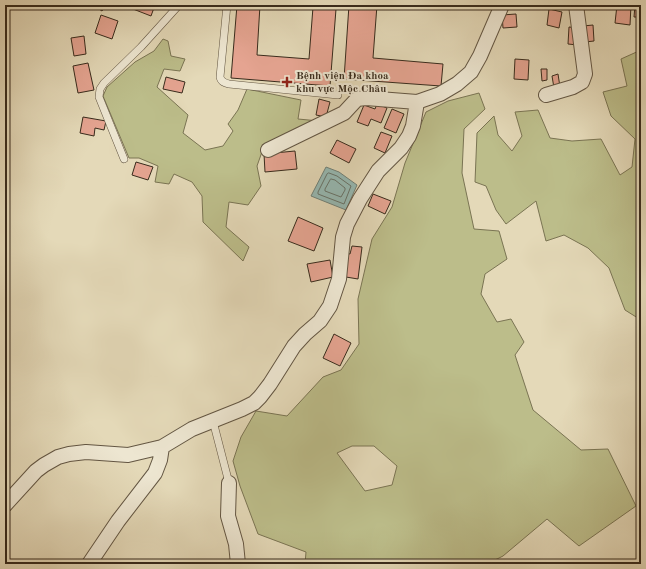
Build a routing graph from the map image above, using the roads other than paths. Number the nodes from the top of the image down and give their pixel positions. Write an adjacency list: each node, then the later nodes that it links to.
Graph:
1 (179, 5): 9 (lane)
2 (227, 5): 5 (lane)
3 (502, 5): 7 (street)
4 (576, 5): 6 (street)
5 (338, 95)
6 (546, 95)
7 (417, 102): 8 (street); 10 (street)
8 (268, 150)
9 (124, 159)
10 (213, 421): 11 (street); 12 (lane)
11 (162, 447): 13 (street); 14 (street)
12 (230, 483): 15 (street)
13 (5, 505)
14 (89, 564)
15 (238, 564)

